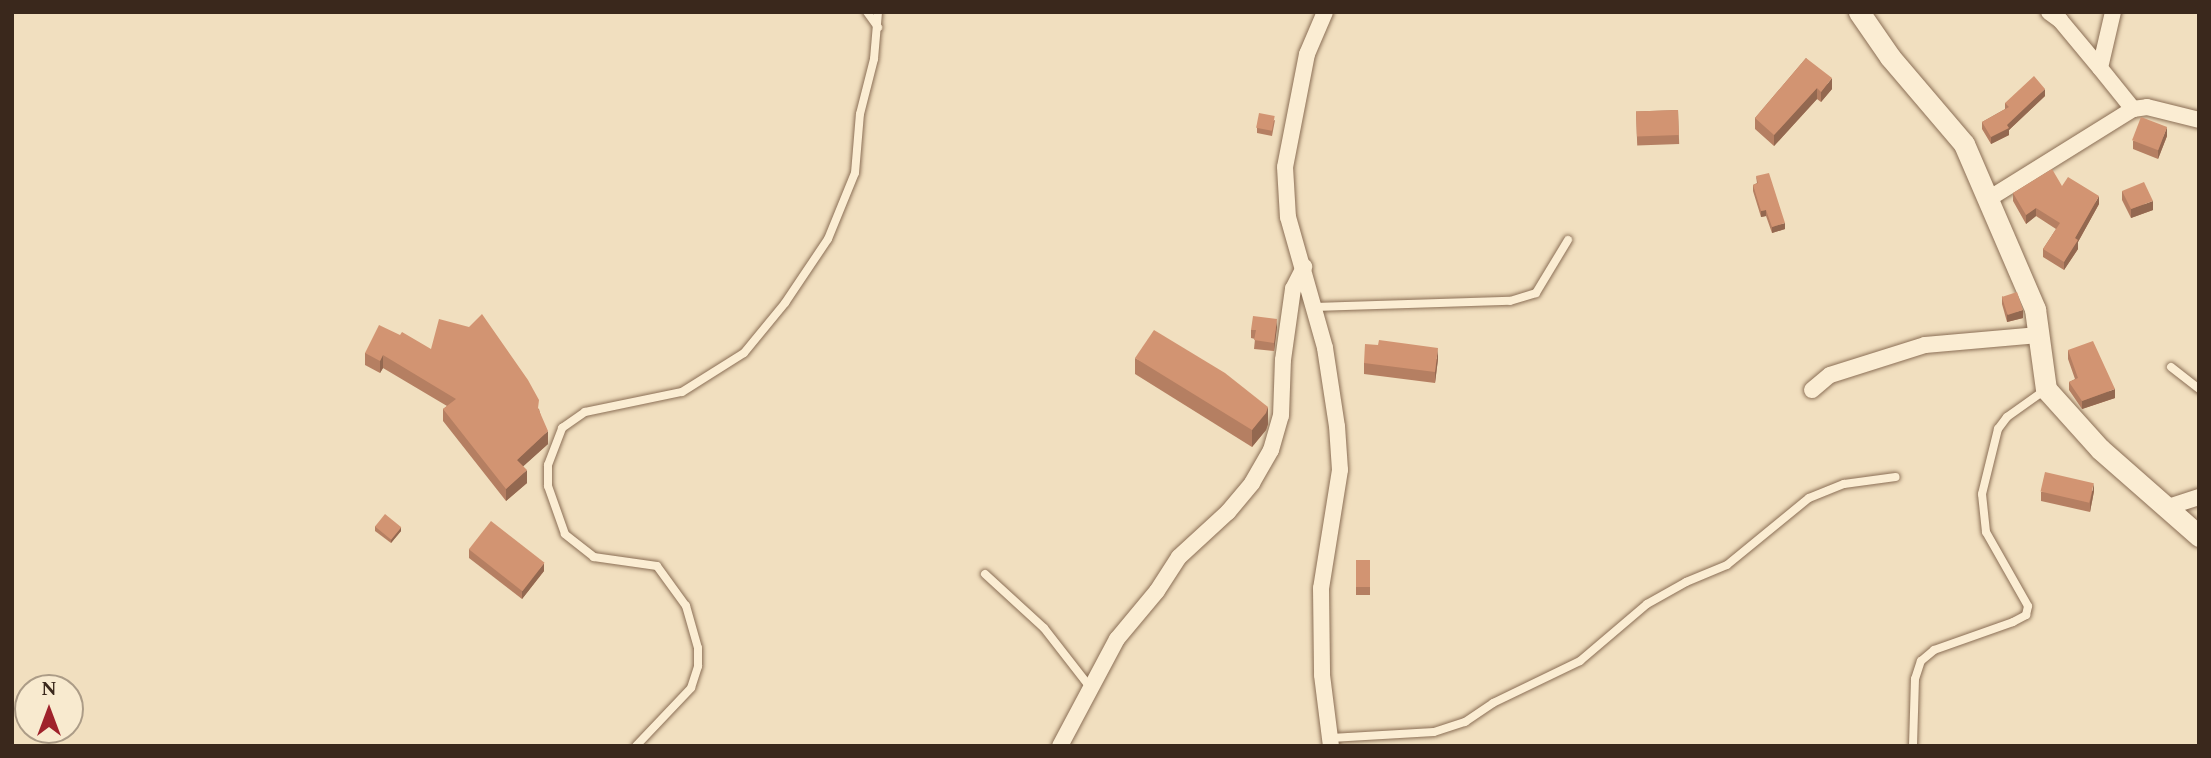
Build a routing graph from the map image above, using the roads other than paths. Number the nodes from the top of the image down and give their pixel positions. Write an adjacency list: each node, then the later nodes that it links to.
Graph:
1 (867, 12): 7 (lane)
2 (878, 12): 7 (lane)
3 (1325, 12): 13 (street)
4 (1859, 12): 11 (street)
5 (2049, 12): 8 (street)
6 (2113, 12): 8 (street)
7 (878, 27): 27 (lane)
8 (2100, 68): 9 (street)
9 (2133, 109): 10 (street); 11 (street)
10 (2199, 120)
11 (1990, 198): 15 (street)
12 (1568, 240): 14 (lane)
13 (1304, 267): 14 (street); 25 (street)
14 (1314, 307): 26 (street)
15 (2039, 335): 17 (street); 19 (street)
16 (2171, 367): 18 (lane)
17 (2046, 389): 22 (street); 29 (lane)
18 (2199, 389)
19 (1812, 390)
20 (1896, 477): 26 (lane)
21 (2199, 497): 22 (street)
22 (2168, 507): 23 (street)
23 (2199, 536)
24 (985, 574): 25 (lane)
25 (1090, 687): 28 (street)
26 (1331, 742)
27 (636, 746)
28 (1060, 746)
29 (1913, 746)

